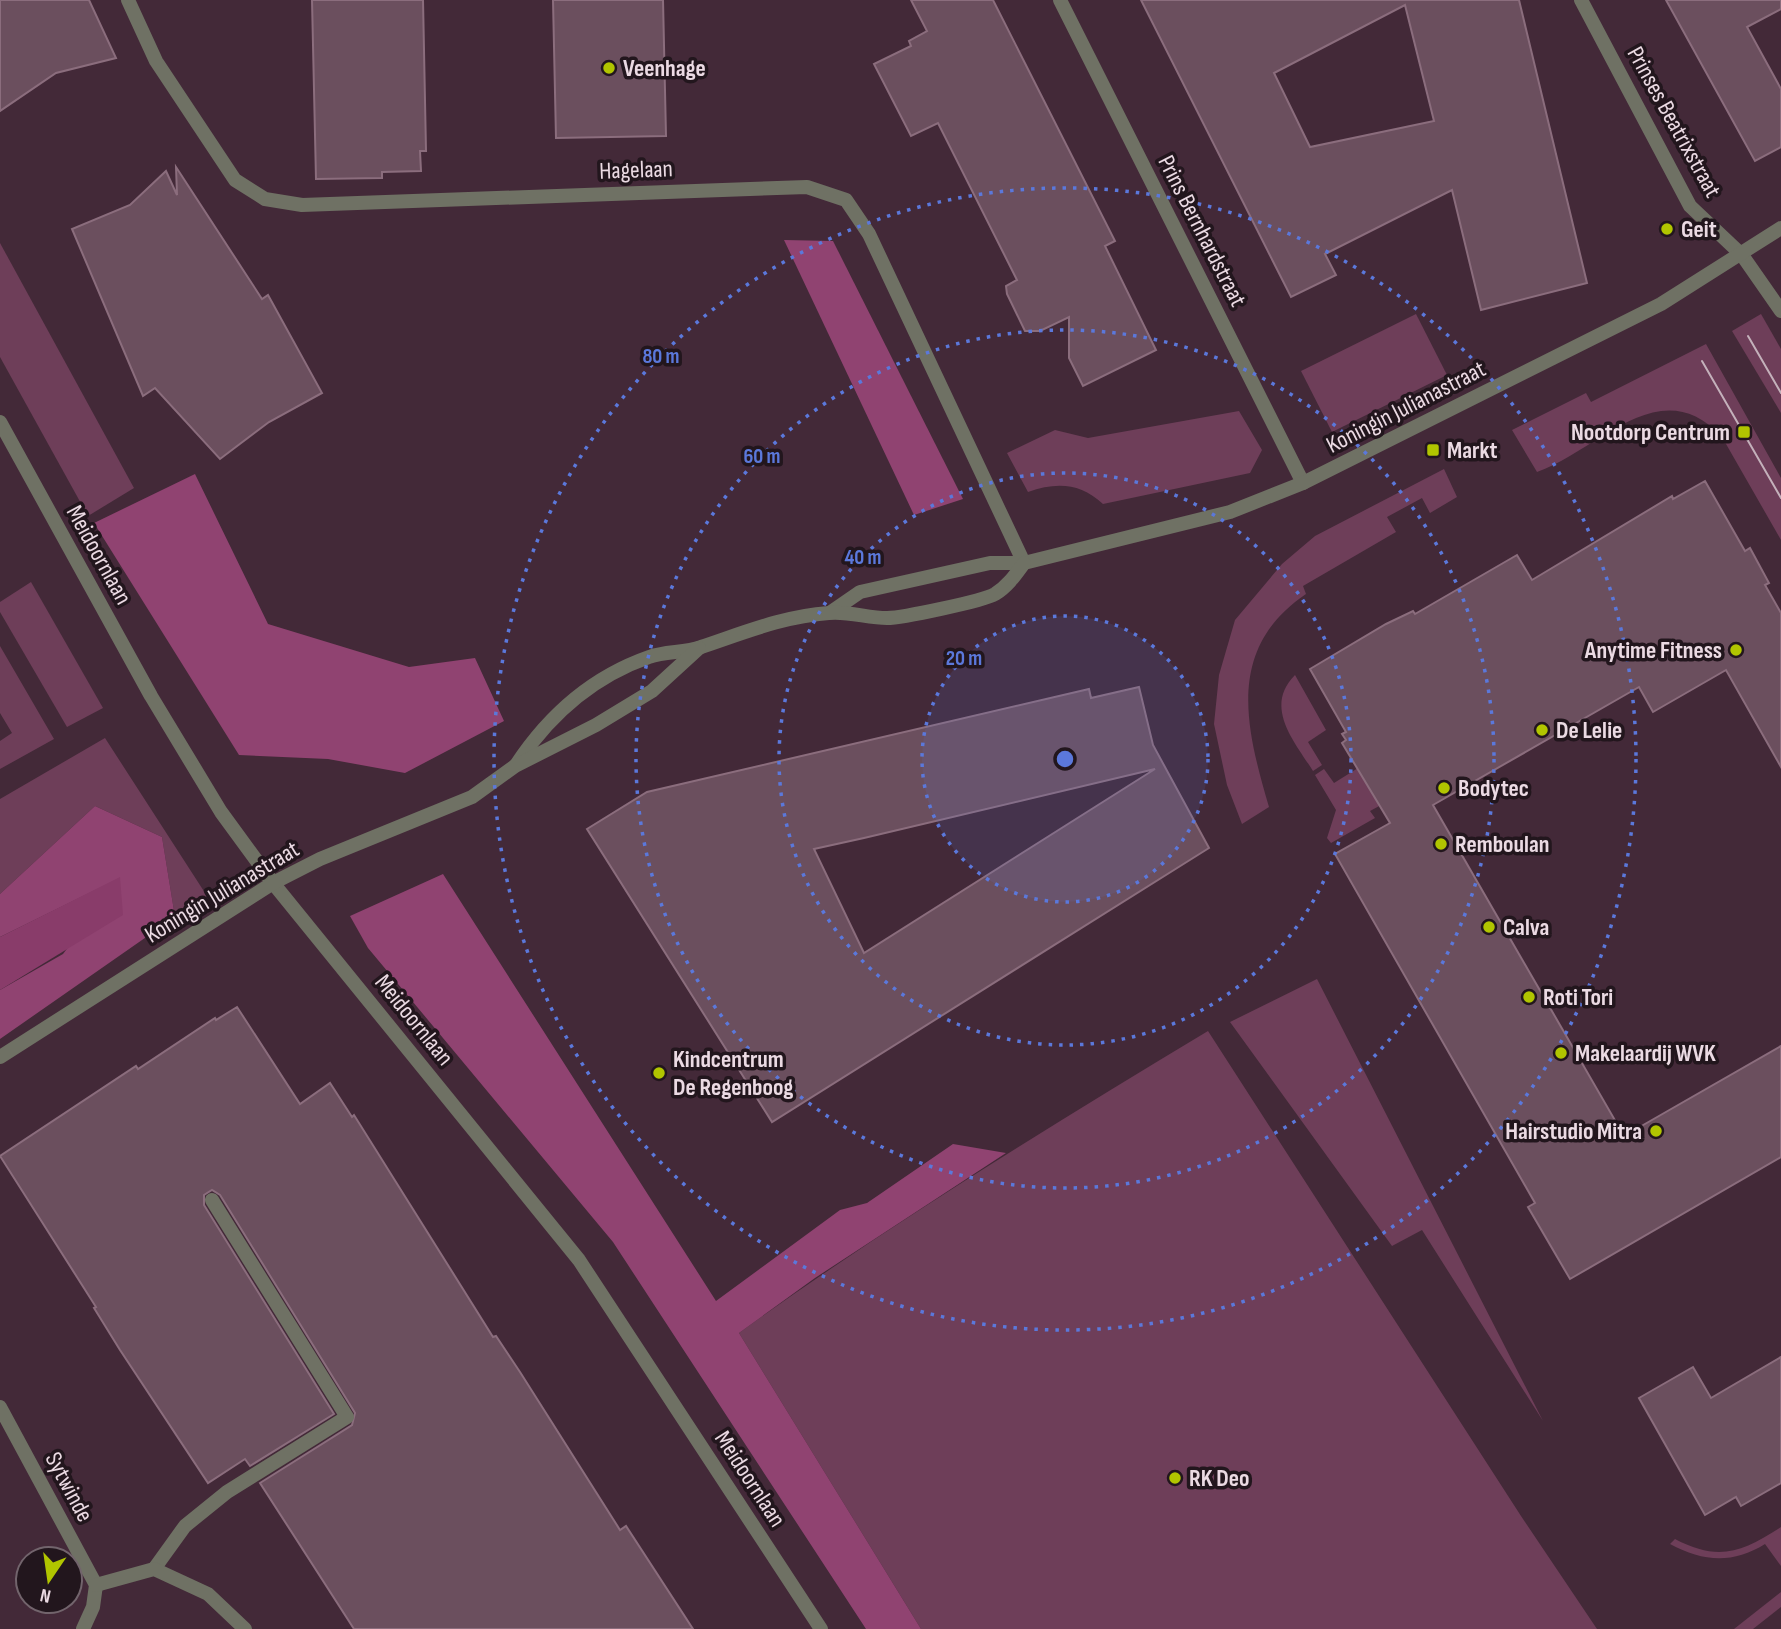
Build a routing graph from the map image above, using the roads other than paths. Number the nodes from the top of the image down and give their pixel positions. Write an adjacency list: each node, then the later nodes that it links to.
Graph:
1 (128, 0): 9 (street, Hagelaan)
2 (1060, 0): 8 (street, Prins Bernhardstraat)
3 (1581, 0): 5 (street, Prinses Beatrixstraat)
4 (1781, 228): 5 (street, Koningin Julianastraat)
5 (1742, 255): 6 (street, Prinses Beatrixstraat); 8 (street, Koningin Julianastraat)
6 (1781, 311)
7 (0, 422): 13 (street, Meidoornlaan)
8 (1303, 483): 9 (street, Koningin Julianastraat)
9 (1024, 563): 10 (street, Koningin Julianastraat); 10 (street, Koningin Julianastraat)
10 (831, 612): 11 (street, Koningin Julianastraat)
11 (699, 648): 12 (street, Koningin Julianastraat); 12 (street, Koningin Julianastraat)
12 (515, 766): 13 (street, Koningin Julianastraat)
13 (273, 883): 14 (street, Koningin Julianastraat); 21 (street, Meidoornlaan)
14 (0, 1057)
15 (212, 1200): 17 (street)
16 (0, 1406): 18 (street, Sytwinde)
17 (154, 1569): 18 (street); 20 (street)
18 (96, 1585): 19 (street)
19 (83, 1629)
20 (245, 1629)
21 (821, 1629)

